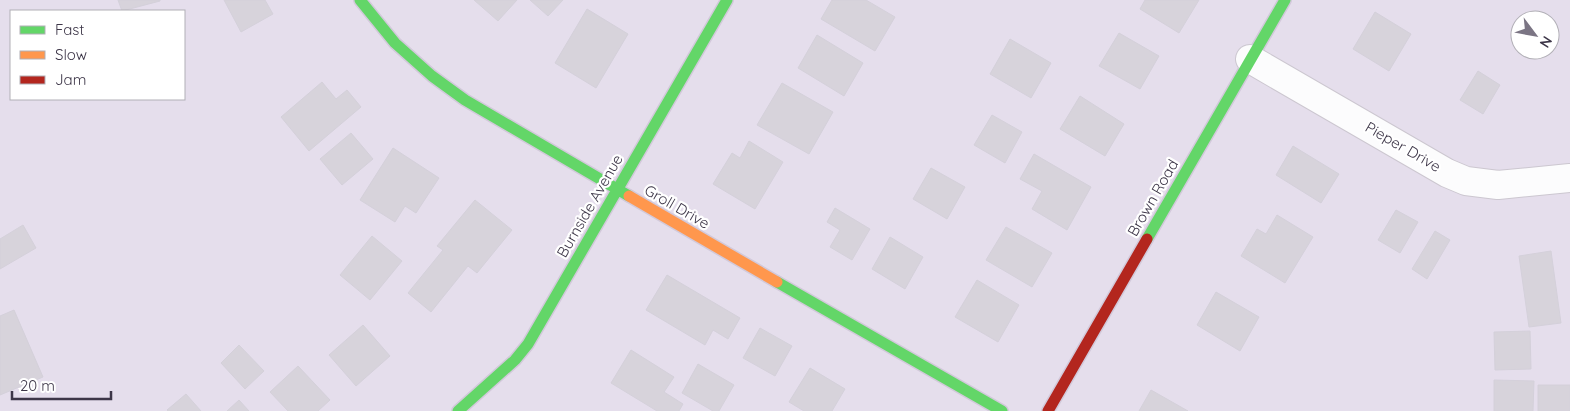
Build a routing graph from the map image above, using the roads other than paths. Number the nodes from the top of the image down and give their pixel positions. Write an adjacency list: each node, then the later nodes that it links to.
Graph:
1 (360, 0): 6 (street, Groll Drive)
2 (728, 0): 6 (street, Burnside Avenue)
3 (1285, 0): 4 (street, Brown Road)
4 (1250, 59): 5 (street, Pieper Drive); 9 (street, Brown Road)
5 (1570, 178)
6 (617, 190): 7 (street, Burnside Avenue); 8 (street, Groll Drive)
7 (458, 411)
8 (1002, 411)
9 (1048, 411)

